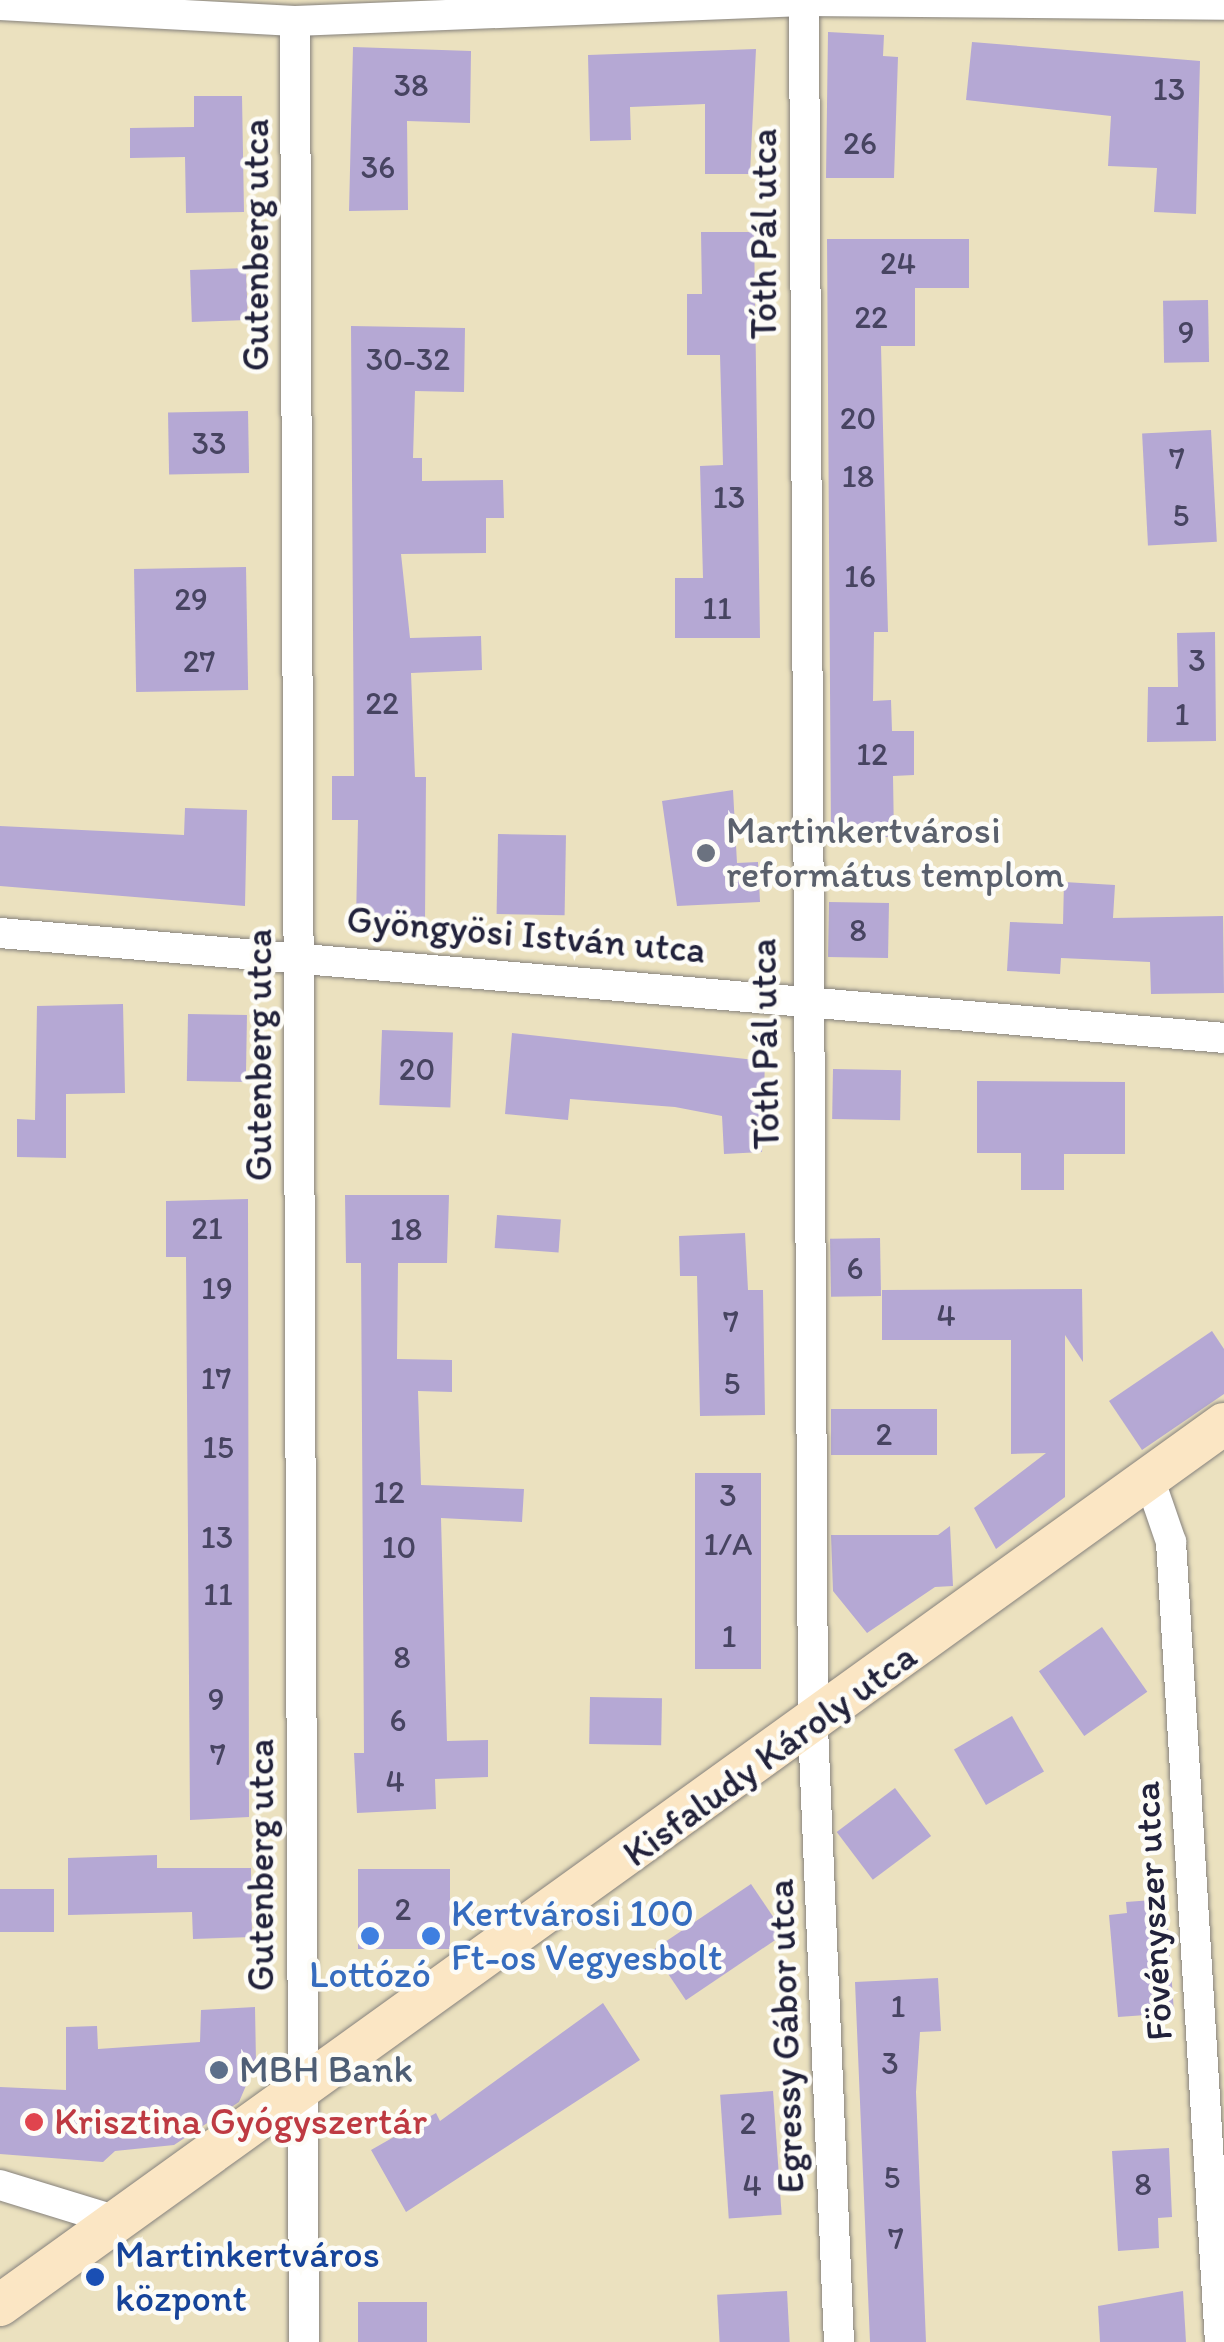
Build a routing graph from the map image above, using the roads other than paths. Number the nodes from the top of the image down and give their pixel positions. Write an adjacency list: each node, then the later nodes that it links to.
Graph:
1 (804, 1): 3 (street); 4 (street); 7 (street, Tóth Pál utca)
2 (0, 5): 4 (street)
3 (1224, 5)
4 (295, 21): 6 (street, Gutenberg utca)
5 (0, 933): 6 (street, Gyöngyösi István utca)
6 (298, 955): 7 (street, Gyöngyösi István utca); 12 (street, Gutenberg utca)
7 (804, 1000): 8 (street, Gyöngyösi István utca); 11 (street, Tóth Pál utca)
8 (1224, 1038)
9 (1224, 1424): 10 (main road, Kisfaludy Károly utca)
10 (1149, 1478): 11 (main road, Kisfaludy Károly utca); 18 (street, Fövényszer utca)
11 (813, 1727): 12 (main road, Kisfaludy Károly utca); 17 (street, Egressy Gábor utca)
12 (302, 2090): 14 (main road, Kisfaludy Károly utca); 16 (street, Gutenberg utca)
13 (0, 2185): 14 (street)
14 (116, 2221): 15 (main road, Kisfaludy Károly utca)
15 (0, 2305)
16 (304, 2342)
17 (839, 2342)
18 (1220, 2342)

